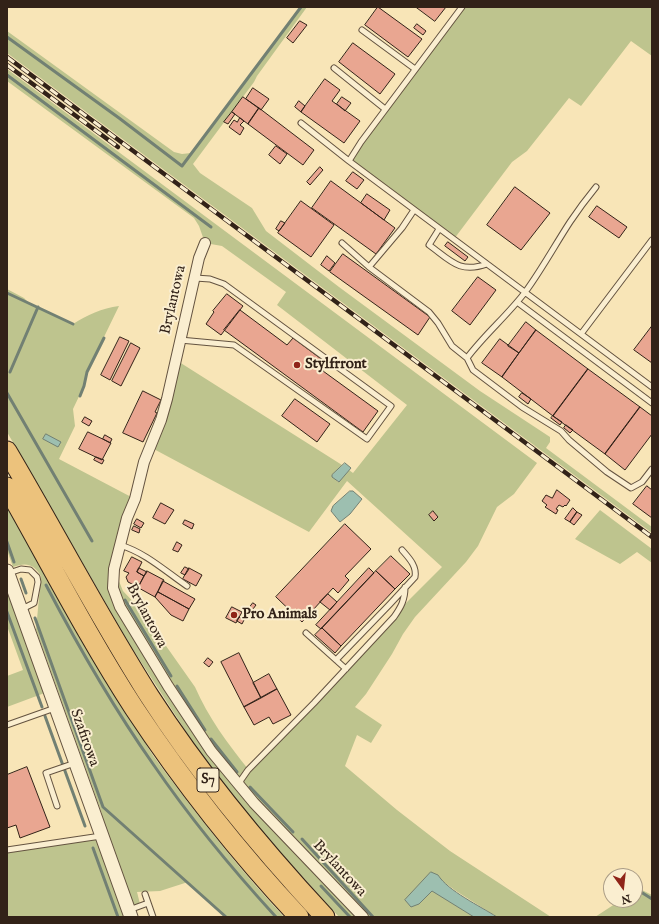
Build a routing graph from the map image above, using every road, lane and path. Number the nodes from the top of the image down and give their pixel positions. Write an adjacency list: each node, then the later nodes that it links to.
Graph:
1 (462, 7): 4 (lane)
2 (362, 30): 4 (lane)
3 (334, 68): 5 (lane)
4 (415, 69): 5 (lane)
5 (385, 109): 7 (lane)
6 (301, 123): 7 (lane)
7 (350, 161): 9 (lane)
8 (596, 187): 17 (lane)
9 (414, 210): 10 (lane); 15 (lane)
10 (439, 229): 14 (lane); 14 (lane)
11 (652, 240): 19 (lane)
12 (205, 243): 16 (street, Brylantowa)
13 (342, 243): 15 (lane)
14 (487, 264): 17 (lane)
15 (369, 267): 21 (lane)
16 (195, 278): 20 (street, Brylantowa); 20 (lane)
17 (525, 292): 18 (lane); 19 (lane)
18 (517, 302): 21 (lane); 23 (lane)
19 (581, 334): 22 (lane)
20 (180, 340): 27 (street, Brylantowa)
21 (467, 358): 25 (lane)
22 (652, 387)
23 (652, 404)
24 (7, 451): 48 (highway, S7)
25 (652, 469)
26 (7, 487): 47 (highway, S7)
27 (120, 545): 30 (lane); 39 (street, Brylantowa)
28 (402, 550): 31 (lane)
29 (8, 572): 32 (street, Szafirowa); 32 (lane)
30 (187, 586)
31 (405, 587): 34 (lane); 35 (lane)
32 (21, 609): 36 (street, Szafirowa)
33 (306, 633): 34 (lane)
34 (336, 660): 35 (lane)
35 (346, 669): 39 (lane)
36 (56, 708): 37 (lane); 38 (street, Szafirowa)
37 (7, 725)
38 (76, 762): 40 (lane); 41 (street, Szafirowa)
39 (240, 786): 49 (street, Brylantowa)
40 (57, 806)
41 (102, 836): 42 (lane); 45 (street, Szafirowa)
42 (7, 850)
43 (145, 894): 44 (lane)
44 (148, 903): 45 (lane); 46 (lane)
45 (130, 913)
46 (153, 917)
47 (299, 917)
48 (325, 917)
49 (363, 917)

